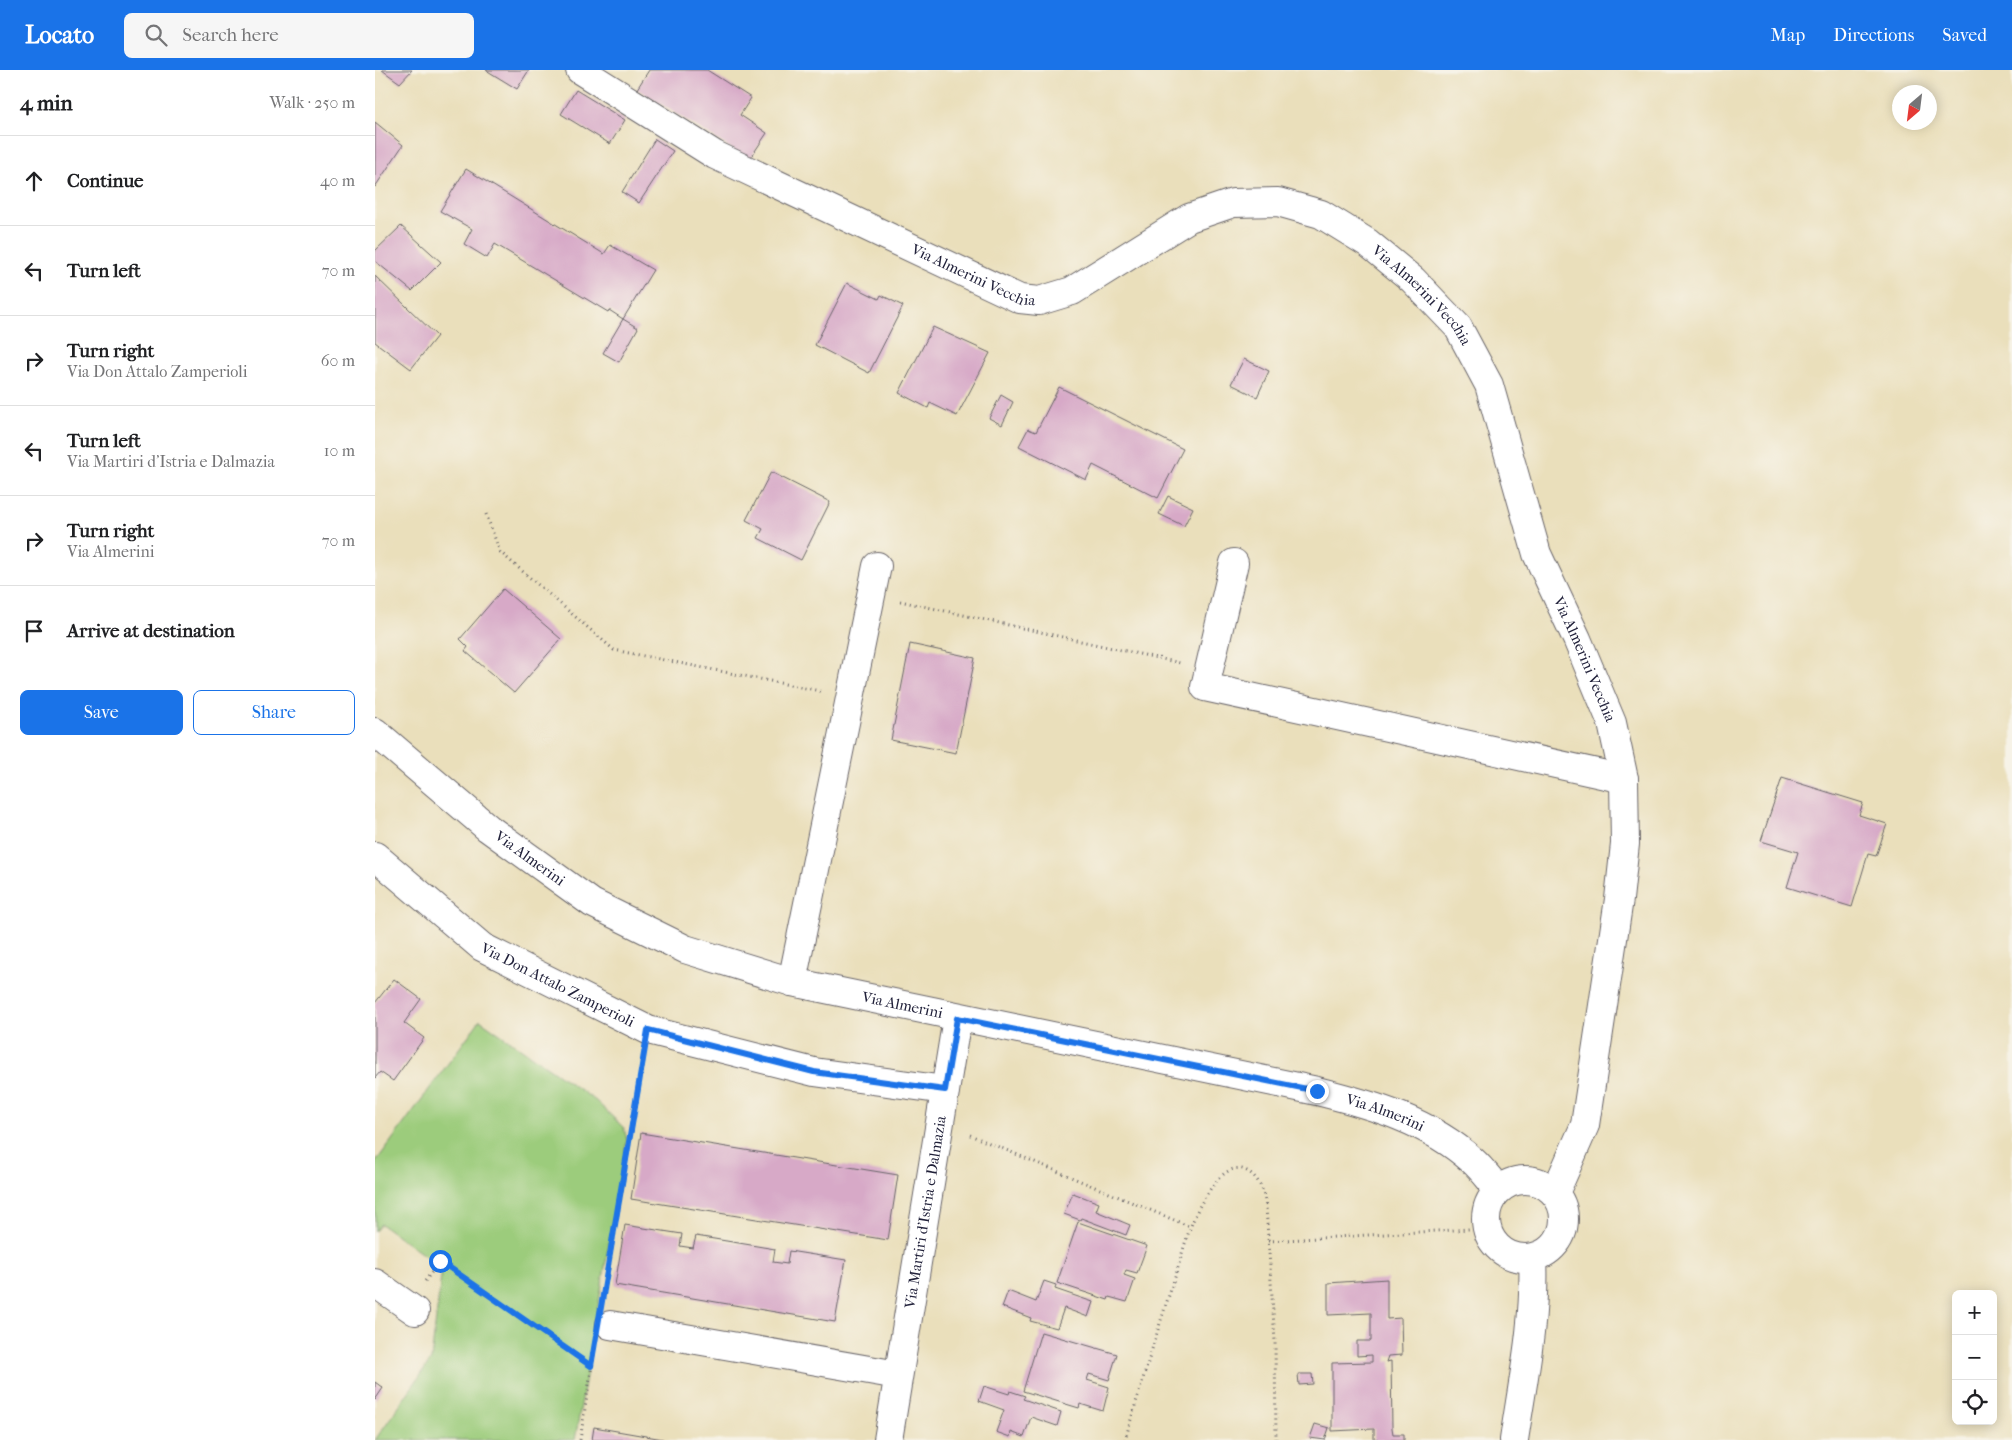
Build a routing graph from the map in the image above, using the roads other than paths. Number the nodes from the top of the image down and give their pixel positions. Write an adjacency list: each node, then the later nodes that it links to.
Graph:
1 (580, 70): 5 (street, Via Almerini Vecchia)
2 (1234, 563): 5 (street)
3 (877, 566): 7 (street)
4 (375, 732): 7 (street, Via Almerini)
5 (1624, 778): 11 (street, Via Almerini Vecchia)
6 (375, 856): 9 (street, Via Don Attalo Zamperioli)
7 (793, 982): 8 (street, Via Almerini)
8 (957, 1018): 9 (street, Via Martiri d'Istria e Dalmazia); 10 (street, Via Almerini)
9 (945, 1090): 16 (street, Via Martiri d'Istria e Dalmazia)
10 (1498, 1189): 11 (street); 12 (street)
11 (1555, 1192): 12 (street)
12 (1533, 1258): 18 (street)
13 (375, 1283): 14 (street)
14 (411, 1308)
15 (610, 1326): 16 (street)
16 (898, 1376): 17 (street, Via Martiri d'Istria e Dalmazia)
17 (888, 1440)
18 (1514, 1440)

